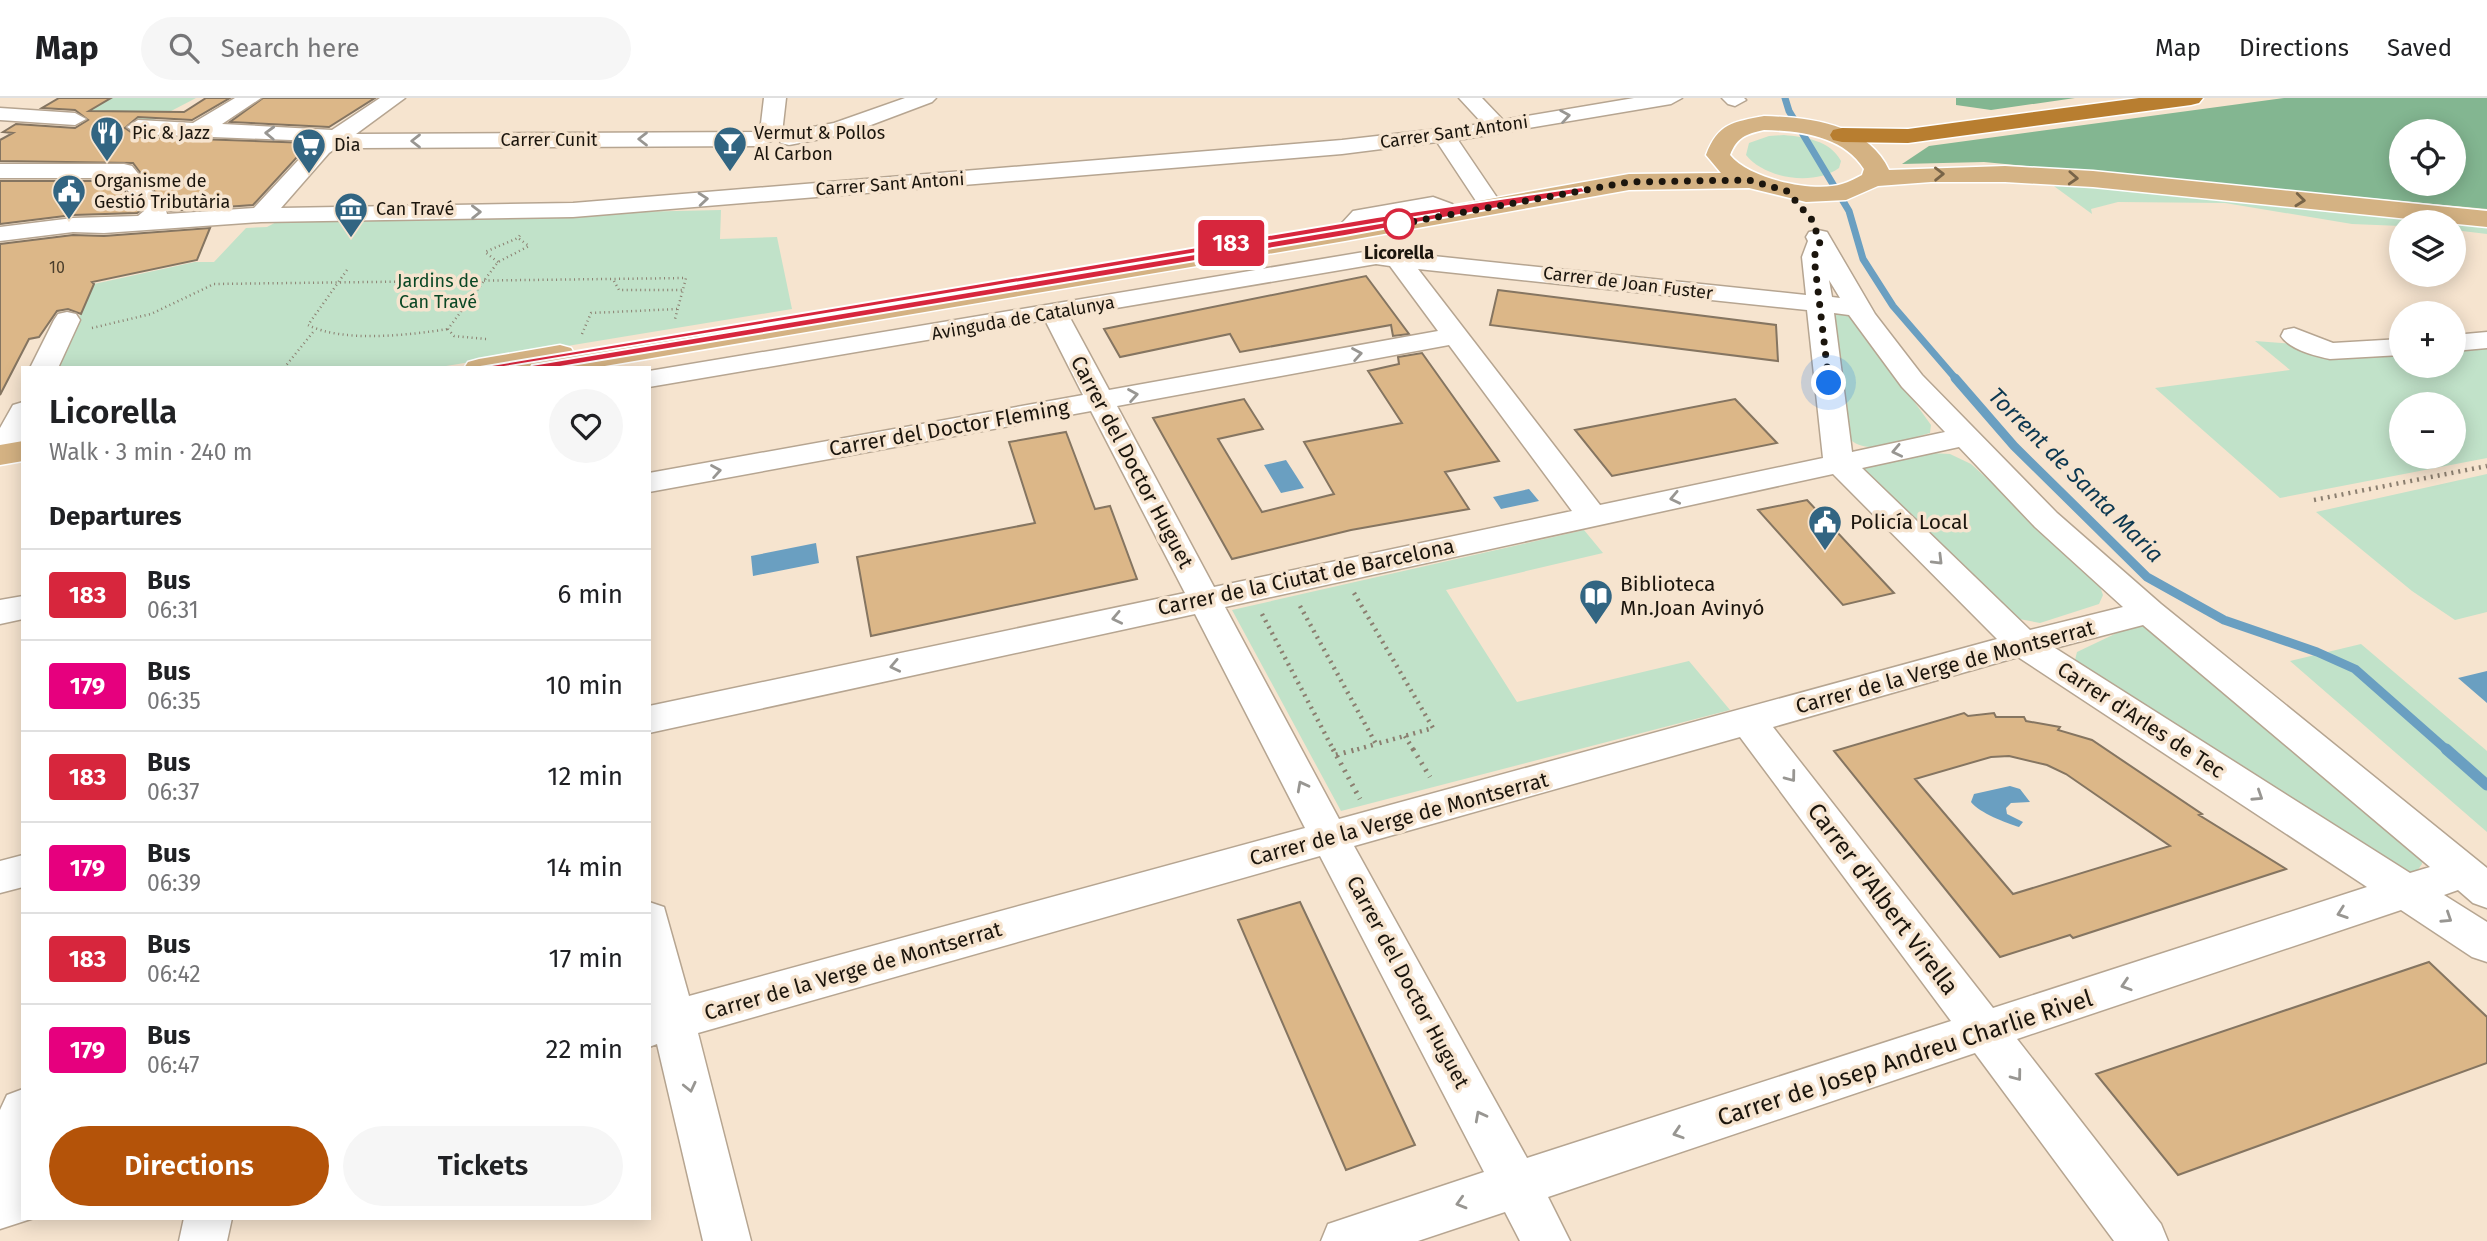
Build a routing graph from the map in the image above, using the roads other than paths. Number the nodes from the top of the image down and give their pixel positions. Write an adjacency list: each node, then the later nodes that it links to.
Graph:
1 (250, 98): 17 (street)
2 (394, 98): 21 (street)
3 (775, 98): 22 (street)
4 (925, 98): 22 (street, Carrer Cunit)
5 (1471, 98): 15 (street)
6 (1671, 98): 15 (street, Carrer Sant Antoni, one-way to 6)
7 (2142, 98): 10 (highway)
8 (2191, 98): 10 (highway)
9 (1734, 99): 13 (main road); 16 (main road)
10 (2115, 107): 20 (highway)
11 (0, 114): 12 (street)
12 (75, 119)
13 (1796, 124): 16 (main road); 18 (main road)
14 (138, 127): 17 (street, Carrer Cunit)
15 (1498, 127): 19 (street, Carrer Sant Antoni)
16 (1740, 128): 23 (main road)
17 (197, 130): 21 (street, Carrer Cunit, one-way to 17)
18 (1842, 135): 20 (highway); 24 (main road)
19 (1444, 136): 29 (street, Carrer Sant Antoni); 31 (street)
20 (1908, 136): 24 (highway)
21 (338, 137): 22 (street, Carrer Cunit, one-way to 21); 33 (street)
22 (769, 150): 29 (street); 30 (street)
23 (1718, 155): 26 (main road); 27 (main road)
24 (1873, 168): 32 (main road); 34 (main road, one-way to 34)
25 (0, 171): 35 (street)
26 (1749, 180): 27 (main road); 32 (main road)
27 (1629, 182): 28 (main road)
28 (1582, 190): 31 (main road, Avinguda de Catalunya); 51 (main road, Avinguda de Catalunya)
29 (769, 193): 30 (street, Carrer Sant Antoni)
30 (743, 195): 33 (street, Carrer Sant Antoni, one-way to 30)
31 (1488, 202): 50 (main road, Avinguda de Catalunya)
32 (1826, 212): 40 (street); 41 (street)
33 (261, 215): 35 (street, Carrer Sant Antoni)
34 (2487, 219)
35 (145, 223): 36 (street, Carrer Sant Antoni)
36 (104, 226): 37 (street); 38 (street)
37 (0, 234)
38 (0, 258)
39 (1397, 258): 40 (street, Carrer de Joan Fuster); 42 (street, Avinguda de Catalunya); 44 (street)
40 (1820, 305): 41 (street, Carrer de Joan Fuster); 57 (street)
41 (1858, 308): 55 (street)
42 (1054, 313): 52 (street, Avinguda de Catalunya); 53 (street, Carrer del Doctor Huguet)
43 (76, 325): 49 (street)
44 (1455, 336): 53 (street, Carrer del Doctor Fleming, one-way to 44); 59 (street)
45 (2294, 336): 48 (street)
46 (2487, 340): 47 (street)
47 (2466, 341)
48 (2389, 347)
49 (45, 366)
50 (491, 366)
51 (548, 366)
52 (651, 379)
53 (1100, 401): 58 (street, Carrer del Doctor Fleming, one-way to 53); 60 (street, Carrer del Doctor Huguet)
54 (21, 417): 56 (street)
55 (1964, 437): 57 (street, Carrer de la Ciutat de Barcelona, one-way to 57); 63 (street)
56 (10, 448)
57 (1839, 463): 59 (street, Carrer de la Ciutat de Barcelona, one-way to 59); 64 (street, Carrer d'Arles de Tec, one-way to 64)
58 (651, 483)
59 (1592, 516): 60 (street, Carrer de la Ciutat de Barcelona)
60 (1204, 599): 65 (street, Carrer de la Ciutat de Barcelona, one-way to 65); 67 (street, Carrer del Doctor Huguet, one-way to 60)
61 (21, 607): 62 (street)
62 (0, 612)
63 (2149, 612): 64 (street, Carrer de la Verge de Montserrat); 70 (street)
64 (2023, 644): 66 (street, Carrer de la Verge de Montserrat); 71 (street, Carrer d'Arles de Tec, one-way to 71)
65 (651, 720)
66 (1750, 723): 67 (street, Carrer de la Verge de Montserrat); 75 (street, Carrer d'Albert Virella, one-way to 75)
67 (1330, 838): 74 (street, Carrer de la Verge de Montserrat); 78 (street, Carrer del Doctor Huguet, one-way to 67)
68 (21, 872): 69 (street)
69 (0, 877)
70 (2476, 882): 71 (street, Carrer de Josep Andreu Charlie Rivel)
71 (2407, 891): 73 (street, Carrer d'Arles de Tec, one-way to 73); 75 (street, Carrer de Josep Andreu Charlie Rivel, one-way to 75)
72 (651, 935): 74 (street)
73 (2487, 944)
74 (662, 1024): 83 (street, one-way to 83)
75 (1984, 1032): 78 (street, Carrer de Josep Andreu Charlie Rivel, one-way to 78); 86 (street, Carrer d'Albert Virella, one-way to 86)
76 (21, 1115): 77 (street)
77 (0, 1172)
78 (1518, 1186): 84 (street, Carrer de Josep Andreu Charlie Rivel, one-way to 84); 85 (street, Carrer del Doctor Huguet)
79 (21, 1200): 80 (street)
80 (0, 1205)
81 (208, 1220): 82 (street)
82 (203, 1241)
83 (727, 1241)
84 (1345, 1241)
85 (1546, 1241)
86 (2144, 1241)

